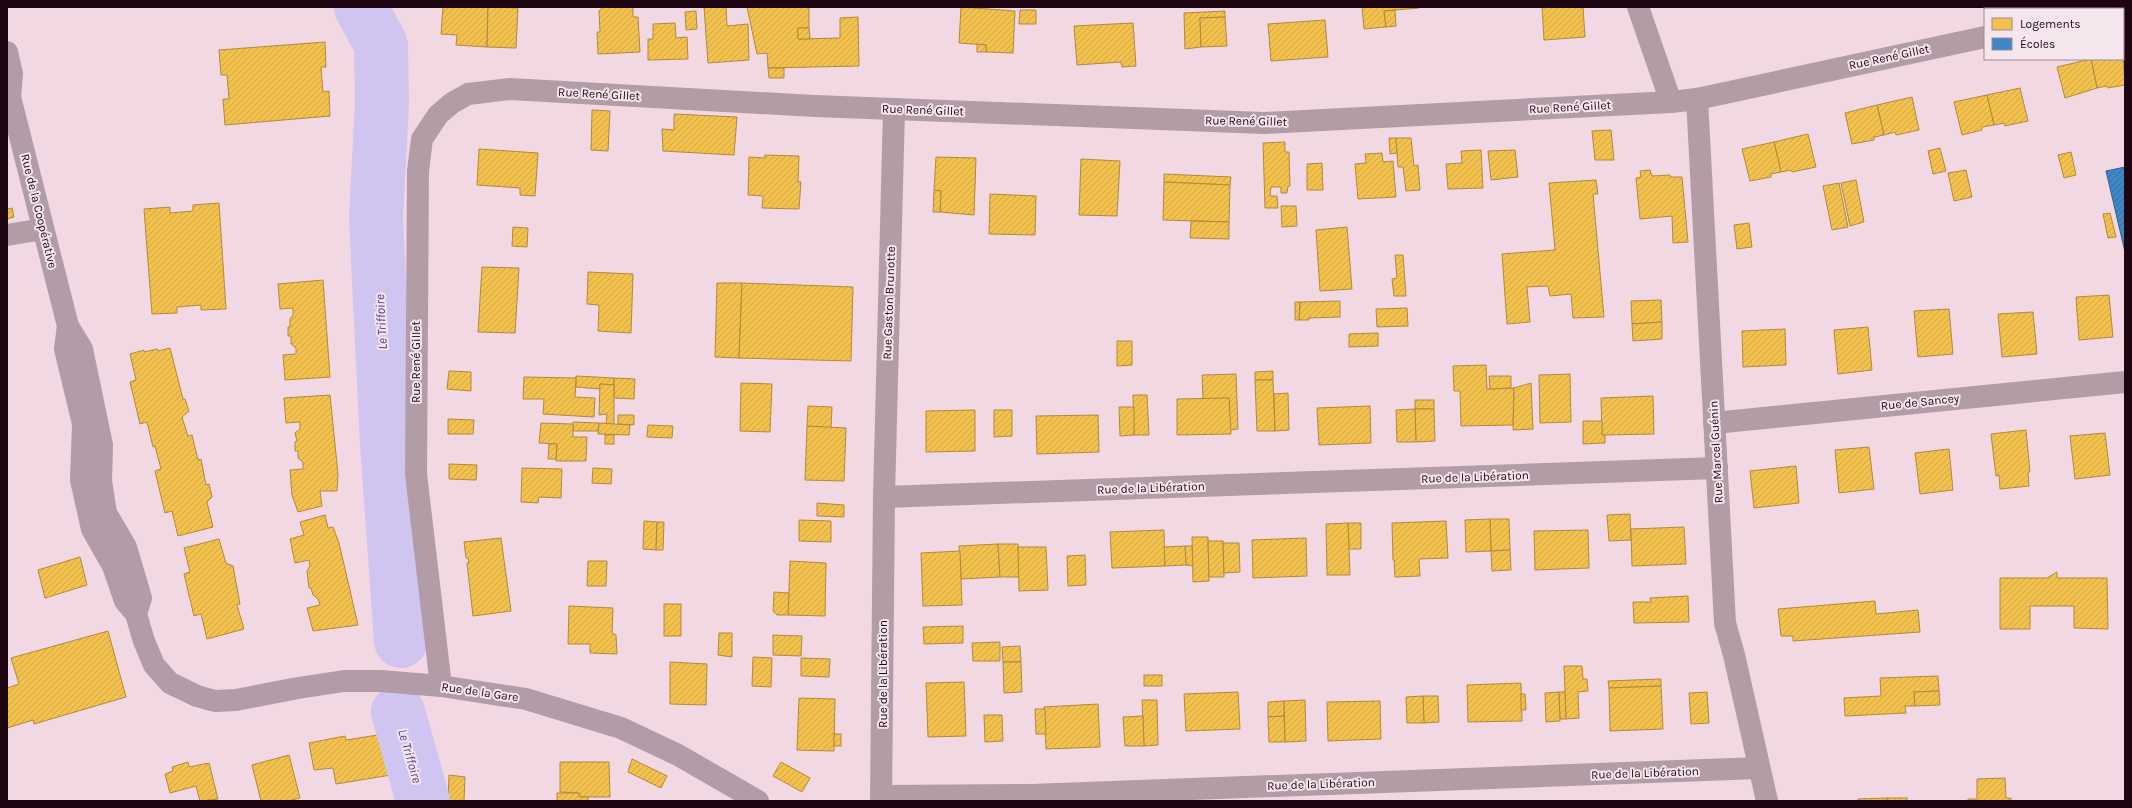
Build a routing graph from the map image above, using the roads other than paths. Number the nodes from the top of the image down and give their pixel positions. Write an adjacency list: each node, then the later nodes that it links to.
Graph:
1 (1638, 7): 6 (street)
2 (1984, 37): 5 (street, Rue René Gillet)
3 (7, 52): 4 (street, Rue de la Coopérative)
4 (8, 95): 8 (street, Rue de la Coopérative)
5 (1697, 99): 6 (street, Rue René Gillet); 11 (street, Rue Marcel Guénin)
6 (1671, 102): 7 (street, Rue René Gillet)
7 (894, 109): 13 (street, Rue Gaston Brunotte); 14 (street, Rue René Gillet)
8 (43, 229): 9 (street); 15 (street, Rue de la Coopérative)
9 (7, 235)
10 (2125, 382): 11 (street, Rue de Sancey)
11 (1714, 423): 12 (street, Rue Marcel Guénin)
12 (1716, 468): 13 (street, Rue de la Libération); 16 (street, Rue Marcel Guénin)
13 (884, 497): 17 (street, Rue de la Libération)
14 (441, 686): 15 (street, Rue de la Gare); 19 (street, Rue de la Gare)
15 (184, 690)
16 (1759, 768): 18 (street, Rue de la Libération); 20 (street, Rue Marcel Guénin)
17 (882, 798): 18 (street, Rue de la Libération)
18 (1030, 798)
19 (758, 801)
20 (1767, 801)

